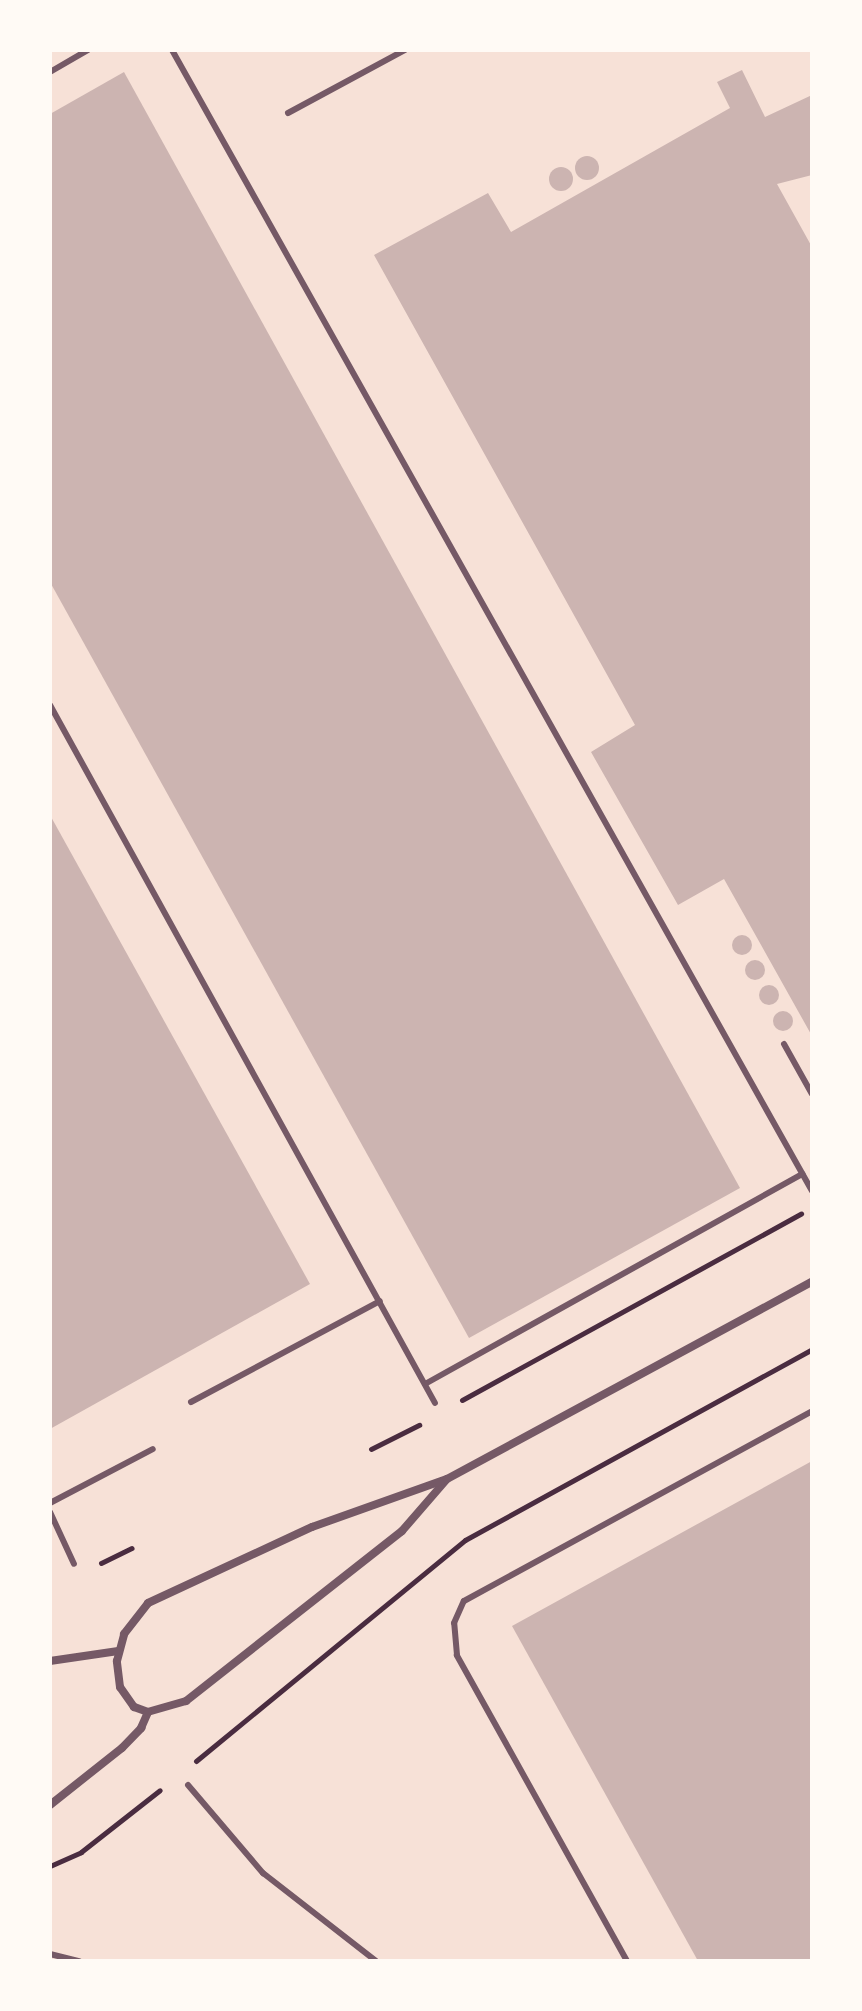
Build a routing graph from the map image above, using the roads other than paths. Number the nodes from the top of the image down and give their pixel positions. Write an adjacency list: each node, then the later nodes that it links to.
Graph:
1 (88, 50): 4 (lane)
2 (172, 50): 9 (lane)
3 (405, 50): 5 (lane)
4 (50, 72)
5 (288, 113)
6 (50, 705): 12 (lane)
7 (784, 1044): 8 (lane)
8 (812, 1094)
9 (803, 1174): 10 (lane); 13 (lane)
10 (812, 1191)
11 (812, 1282): 18 (street)
12 (380, 1301): 13 (lane); 14 (lane)
13 (425, 1384): 15 (lane)
14 (191, 1402)
15 (435, 1403)
16 (812, 1411): 30 (lane)
17 (153, 1449): 19 (lane)
18 (447, 1479): 22 (street); 24 (street)
19 (50, 1503)
20 (50, 1512): 21 (lane)
21 (74, 1564)
22 (118, 1651): 23 (street); 24 (street)
23 (50, 1661)
24 (148, 1712): 26 (street)
25 (188, 1785): 29 (lane)
26 (50, 1805)
27 (50, 1954): 28 (lane)
28 (79, 1961)
29 (376, 1961)
30 (627, 1961)

